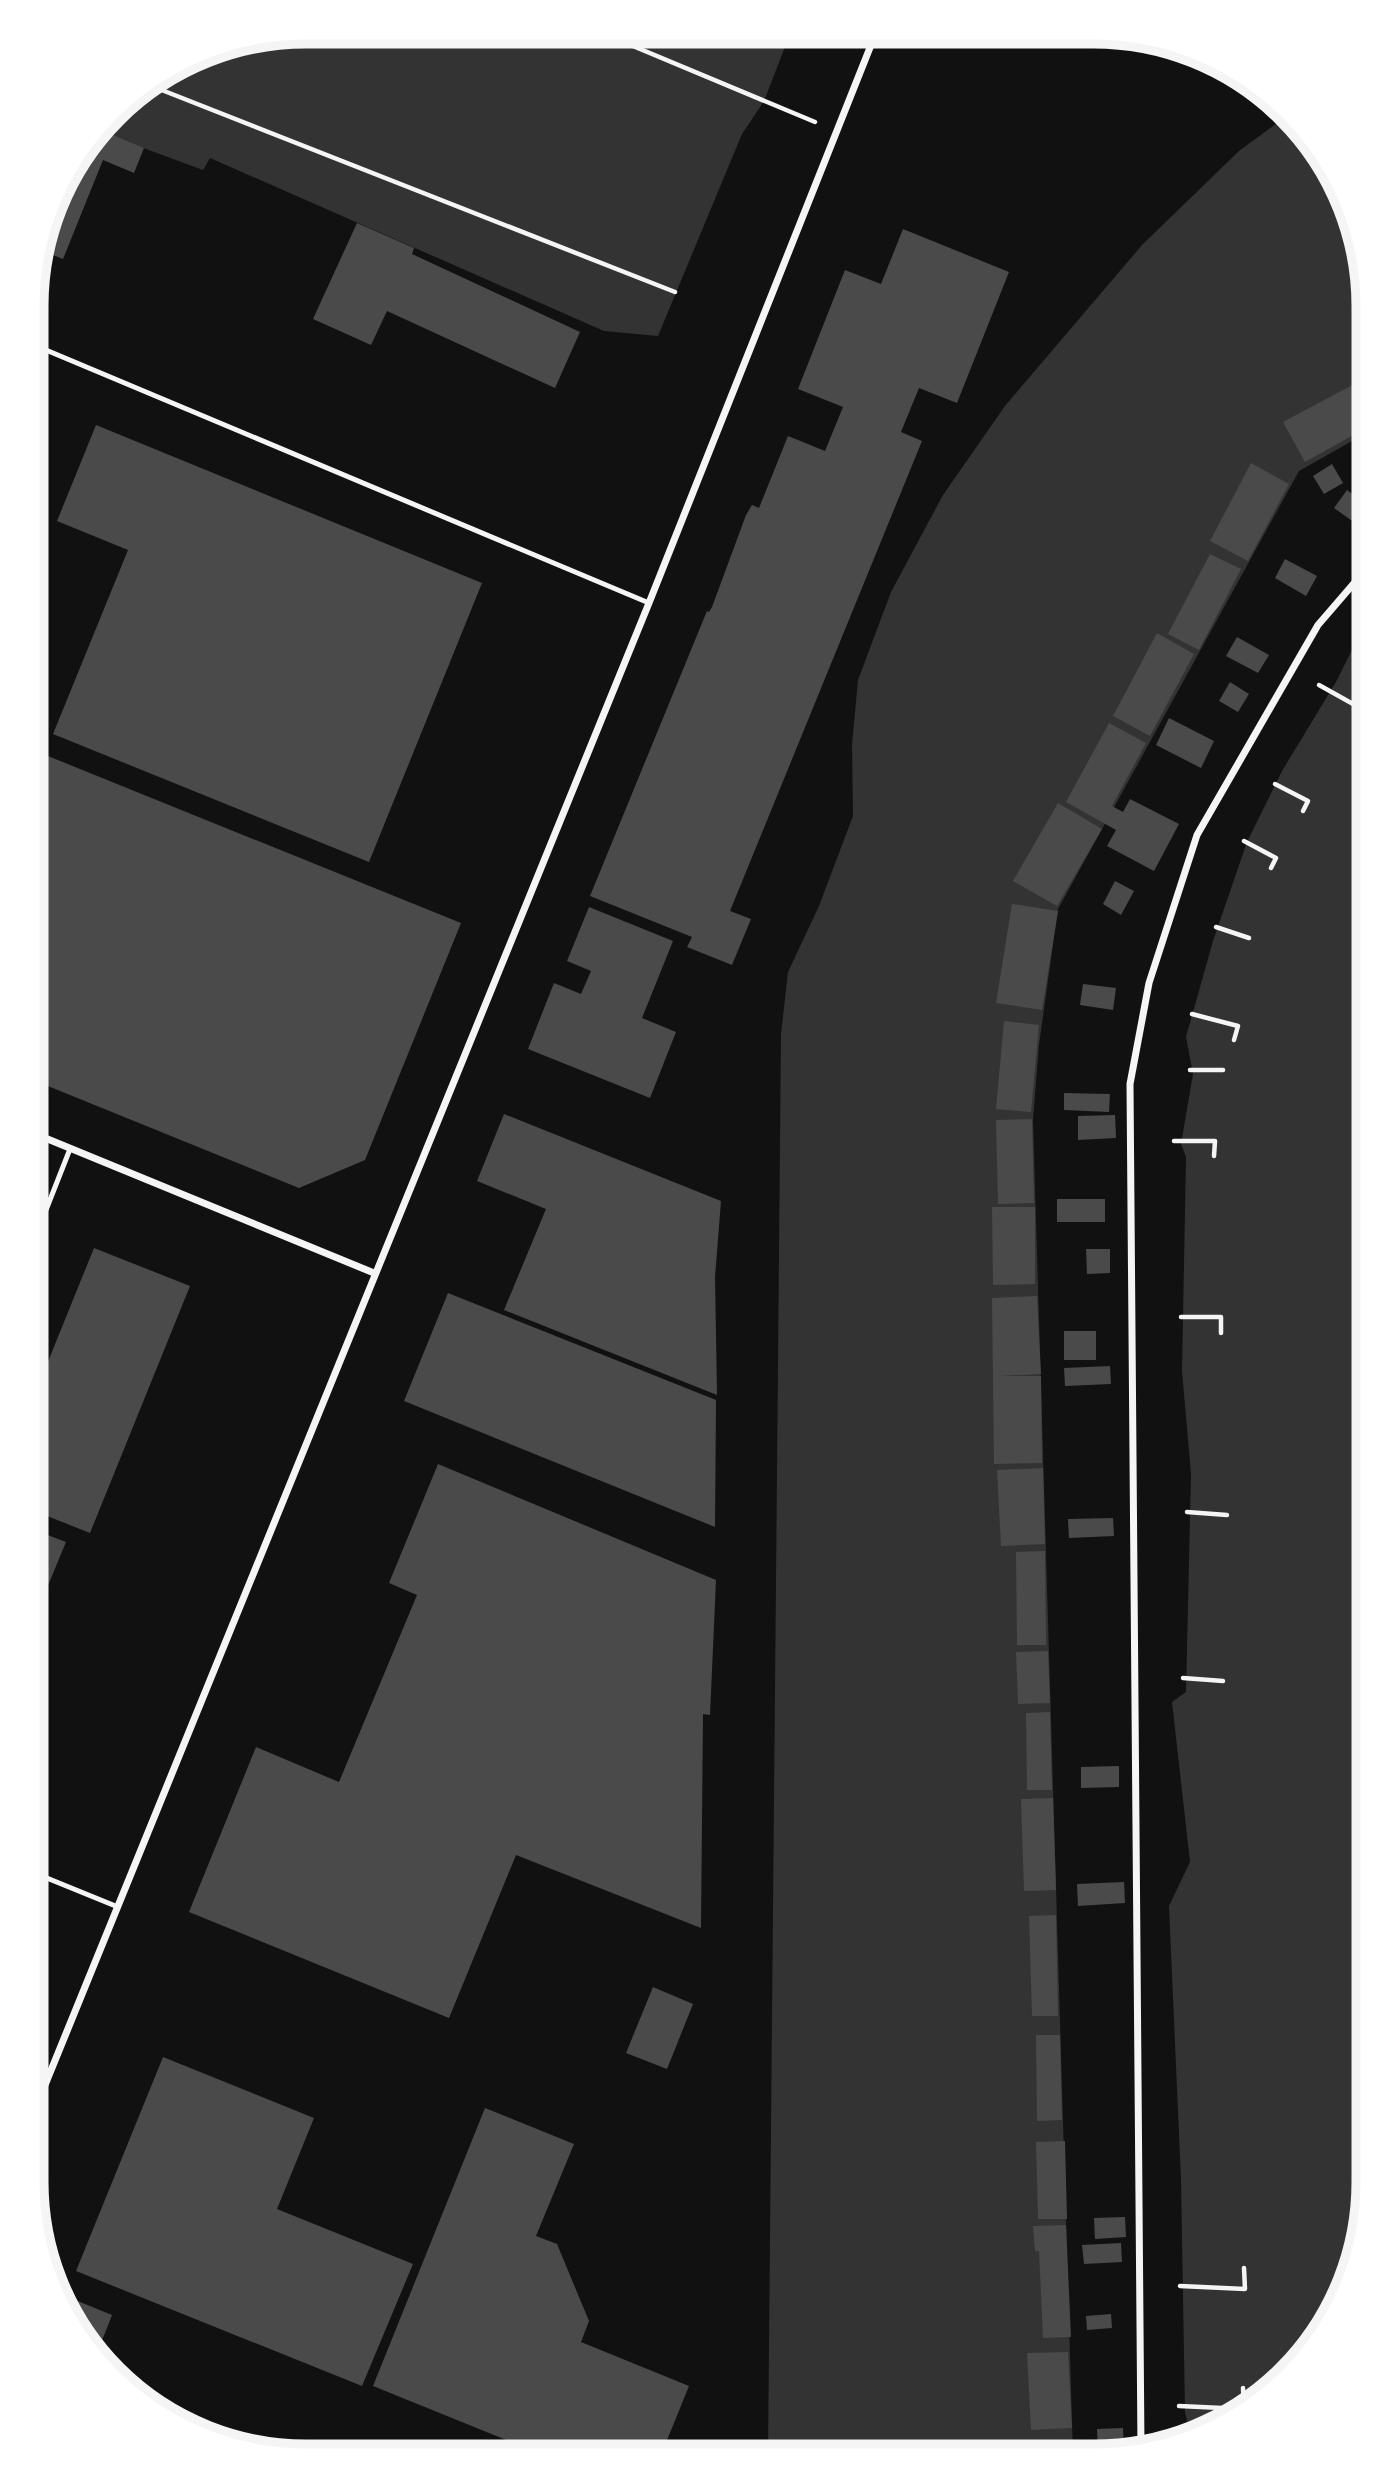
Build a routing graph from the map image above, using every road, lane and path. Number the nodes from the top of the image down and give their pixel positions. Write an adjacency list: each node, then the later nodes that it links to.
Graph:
1 (628, 44): 4 (path)
2 (871, 44): 4 (street)
3 (159, 89): 5 (path)
4 (837, 131): 8 (street)
5 (675, 292)
6 (44, 349): 8 (lane)
7 (1356, 581): 42 (street)
8 (649, 603): 26 (street)
9 (1319, 685): 10 (path)
10 (1356, 706)
11 (1275, 784): 12 (path)
12 (1303, 811)
13 (1244, 841): 14 (path)
14 (1271, 868)
15 (1216, 928): 16 (path)
16 (1250, 938)
17 (1192, 1014): 18 (path)
18 (1234, 1040)
19 (1190, 1070): 20 (path)
20 (1223, 1070)
21 (44, 1138): 23 (street)
22 (1174, 1141): 24 (path)
23 (70, 1149): 25 (lane); 26 (street)
24 (1214, 1156)
25 (44, 1215)
26 (374, 1273): 34 (street)
27 (1181, 1317): 28 (path)
28 (1221, 1333)
29 (1187, 1512): 30 (path)
30 (1227, 1515)
31 (1183, 1678): 32 (path)
32 (1223, 1681)
33 (44, 1877): 34 (lane)
34 (118, 1907): 35 (street)
35 (44, 2088)
36 (1244, 2268): 37 (path)
37 (1180, 2286)
38 (1243, 2388): 39 (path)
39 (1243, 2398)
40 (1179, 2406): 41 (path)
41 (1226, 2408)
42 (1141, 2440)

